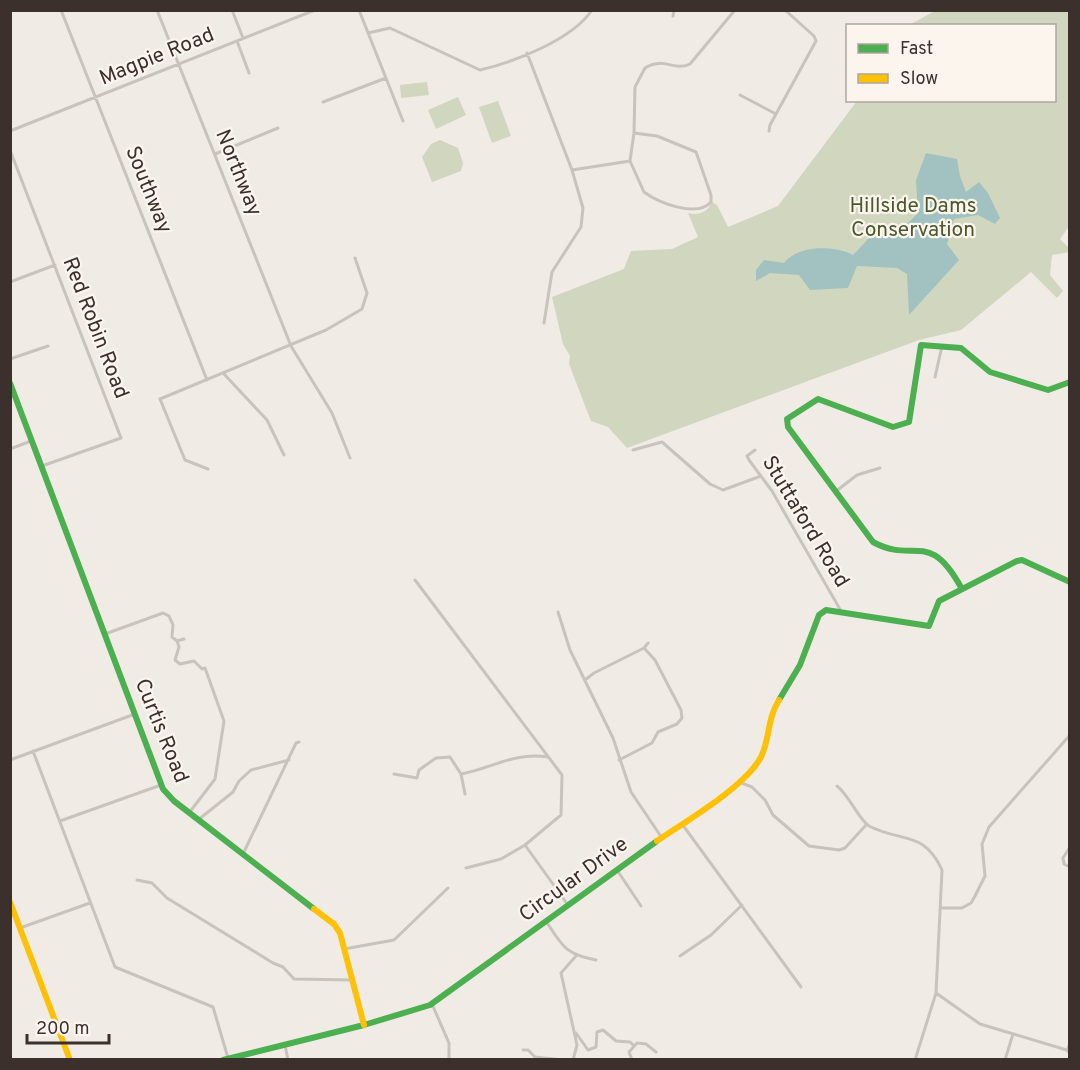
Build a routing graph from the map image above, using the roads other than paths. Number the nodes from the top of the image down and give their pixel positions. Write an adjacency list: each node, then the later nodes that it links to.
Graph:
1 (61, 10): 19 (street, Southway)
2 (157, 10): 15 (street, Northway)
3 (232, 10): 12 (street)
4 (315, 10): 12 (street, Magpie Road)
5 (359, 10): 11 (street)
6 (592, 10): 14 (street)
7 (674, 10): 10 (street)
8 (735, 10): 26 (street)
9 (785, 10): 21 (street)
10 (673, 16)
11 (368, 33): 14 (street); 17 (street)
12 (243, 39): 13 (street, Magpie Road)
13 (237, 41): 15 (street, Magpie Road); 16 (street)
14 (527, 53): 30 (street)
15 (178, 64): 19 (street, Magpie Road); 28 (street, Northway)
16 (249, 73)
17 (386, 78): 20 (street); 22 (street)
18 (740, 95): 21 (street)
19 (96, 98): 24 (street, Magpie Road); 41 (street, Southway)
20 (323, 102)
21 (776, 114): 25 (street)
22 (403, 121)
23 (278, 128): 28 (street)
24 (10, 131)
25 (769, 131)
26 (634, 132): 29 (street); 29 (street)
27 (10, 150): 32 (street, Red Robin Road)
28 (215, 154): 36 (street, Northway)
29 (630, 161): 30 (street)
30 (572, 170): 34 (street)
31 (355, 258): 36 (street)
32 (55, 265): 33 (street); 50 (street, Red Robin Road)
33 (10, 282)
34 (544, 323)
35 (48, 346): 38 (street)
36 (291, 346): 39 (street); 49 (street, Northway)
37 (942, 346): 40 (street); 42 (street); 54 (street)
38 (10, 359)
39 (225, 374): 41 (street); 48 (street)
40 (935, 377)
41 (207, 380): 52 (street)
42 (1070, 382)
43 (10, 383): 44 (street, Curtis Road)
44 (31, 441): 45 (street); 50 (street, Curtis Road)
45 (10, 449)
46 (633, 450): 53 (street)
47 (755, 450): 53 (street, Stuttaford Road)
48 (284, 455)
49 (350, 458)
50 (42, 466): 60 (street, Curtis Road)
51 (880, 468): 54 (street)
52 (208, 470)
53 (761, 476): 59 (street, Stuttaford Road)
54 (835, 492): 57 (street)
55 (415, 580): 70 (street)
56 (1070, 582): 57 (street)
57 (963, 589): 59 (street)
58 (558, 612): 65 (street)
59 (842, 612): 76 (street, Circular Drive)
60 (105, 634): 62 (street); 66 (street, Curtis Road)
61 (184, 639): 62 (street)
62 (177, 641): 80 (street)
63 (648, 643): 64 (street)
64 (644, 648): 65 (street); 73 (street)
65 (585, 680): 73 (street)
66 (135, 714): 69 (street); 77 (street, Curtis Road)
67 (1070, 735): 99 (street)
68 (299, 742): 72 (street)
69 (33, 751): 71 (street); 82 (street)
70 (548, 757): 75 (street); 86 (street)
71 (10, 760)
72 (289, 760): 81 (street); 88 (street)
73 (619, 760): 85 (street)
74 (394, 774): 75 (street)
75 (461, 774): 79 (street)
76 (739, 782): 83 (street, Circular Drive); 84 (street)
77 (161, 785): 80 (street, Curtis Road); 82 (street)
78 (837, 786): 84 (street)
79 (465, 794)
80 (189, 813): 81 (street, Curtis Road)
81 (198, 820): 88 (street, Curtis Road)
82 (60, 821): 95 (street)
83 (682, 824): 85 (street, Circular Drive); 97 (street)
84 (866, 825): 99 (street)
85 (662, 838): 91 (street, Circular Drive)
86 (525, 845): 90 (street); 96 (street)
87 (1070, 847): 89 (street)
88 (243, 854): 102 (street, Curtis Road)
89 (1070, 867)
90 (466, 868)
91 (617, 870): 96 (street, Circular Drive); 98 (street)
92 (137, 880): 106 (street)
93 (448, 888): 102 (street)
94 (10, 902): 101 (street)
95 (90, 903): 101 (street); 120 (street)
96 (568, 905): 100 (street, Circular Drive)
97 (742, 905): 104 (street); 107 (street)
98 (640, 906)
99 (941, 908): 108 (street)
100 (546, 921): 103 (street); 109 (street, Circular Drive)
101 (20, 928): 119 (street)
102 (345, 949): 106 (street, Curtis Road)
103 (576, 956): 105 (street); 111 (street)
104 (680, 956)
105 (596, 960)
106 (352, 980): 110 (street, Curtis Road)
107 (801, 987)
108 (936, 993): 112 (street); 126 (street)
109 (432, 1004): 110 (street, Circular Drive); 122 (street)
110 (364, 1025): 114 (street, Circular Drive)
111 (575, 1032): 115 (street); 124 (street)
112 (1013, 1034): 117 (street); 127 (street)
113 (1070, 1043): 117 (street)
114 (285, 1045): 120 (street, Circular Drive); 121 (street)
115 (634, 1046): 118 (street); 125 (street)
116 (523, 1050): 123 (street)
117 (1068, 1051)
118 (656, 1052)
119 (70, 1059)
120 (225, 1059)
121 (288, 1059)
122 (449, 1059)
123 (563, 1059)
124 (573, 1059)
125 (632, 1059)
126 (915, 1059)
127 (1005, 1059)

